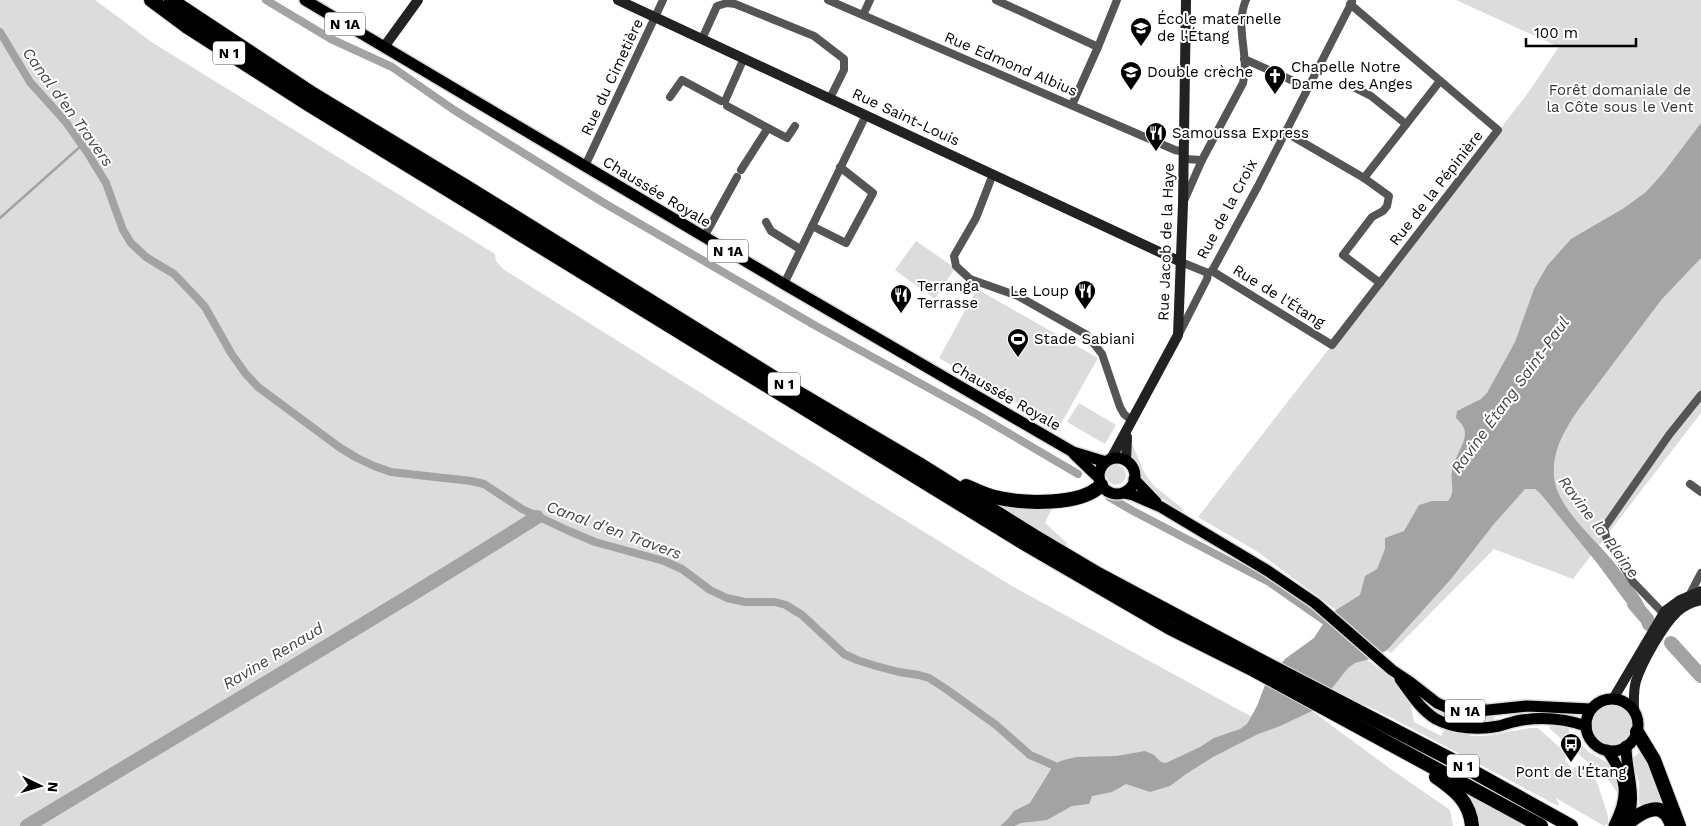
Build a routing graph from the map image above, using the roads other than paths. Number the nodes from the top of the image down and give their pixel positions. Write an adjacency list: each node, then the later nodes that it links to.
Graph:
1 (151, 0): 68 (highway, N 1)
2 (171, 0): 56 (highway, N 1)
3 (305, 0): 17 (main road, Chaussée Royale / N 1A)
4 (418, 0): 17 (street)
5 (618, 0): 15 (street, Rue Saint-Louis)
6 (663, 0): 15 (street, Rue du Cimetière)
7 (828, 0): 14 (street, Rue Edmond Albius)
8 (870, 0): 14 (street)
9 (996, 0): 18 (street)
10 (1117, 0): 18 (street)
11 (1187, 0): 33 (street, Rue Jacob de la Haye)
12 (1246, 0): 20 (street)
13 (1352, 2): 21 (street, Rue de la Pépinière); 23 (street, Rue de la Croix)
14 (863, 15): 27 (street, Rue Edmond Albius)
15 (655, 18): 16 (street, Rue Saint-Louis); 35 (street, Rue du Cimetière)
16 (702, 39): 19 (street, Rue Saint-Louis); 25 (street)
17 (384, 47): 35 (main road, Chaussée Royale / N 1A)
18 (1098, 47): 27 (street)
19 (744, 58): 25 (street, Rue Saint-Louis); 26 (street)
20 (1244, 59): 23 (street); 34 (street)
21 (1440, 81): 29 (street); 46 (street, Rue de la Pépinière)
22 (1353, 87): 29 (street)
23 (1308, 88): 32 (street, Rue de la Croix)
24 (670, 97): 26 (street)
25 (830, 98): 28 (street, Rue Saint-Louis)
26 (724, 103): 31 (street)
27 (1072, 105): 33 (street, Rue Edmond Albius)
28 (866, 115): 36 (street); 37 (street, Rue Saint-Louis)
29 (1406, 124): 38 (street)
30 (795, 126): 31 (street)
31 (768, 128): 42 (street)
32 (1285, 132): 38 (street); 45 (street, Rue de la Croix)
33 (1184, 156): 34 (street, Rue Edmond Albius); 39 (street, Rue Jacob de la Haye)
34 (1202, 160): 39 (street)
35 (585, 166): 42 (main road, Chaussée Royale / N 1A)
36 (840, 167): 41 (street); 41 (street)
37 (993, 174): 44 (street, Rue Saint-Louis); 51 (street)
38 (1364, 178): 46 (street)
39 (1183, 204): 44 (street, Rue Jacob de la Haye)
40 (766, 222): 43 (street)
41 (812, 226): 43 (street)
42 (704, 237): 47 (main road, Chaussée Royale / N 1A)
43 (800, 250): 47 (street)
44 (1181, 262): 45 (street, Rue de l'Étang); 48 (street, Rue Jacob de la Haye)
45 (1210, 272): 48 (street, Rue de la Croix); 49 (street, Rue de l'Étang)
46 (1380, 283): 49 (street, Rue de la Pépinière)
47 (784, 284): 53 (main road, Chaussée Royale / N 1A)
48 (1178, 335): 51 (street, Rue de la Croix)
49 (1332, 345)
50 (1701, 395): 67 (street)
51 (1132, 421): 52 (street, Rue de la Croix)
52 (1127, 431): 54 (street, Rue de la Croix); 55 (street, Rue de la Croix)
53 (1073, 452): 54 (main road, Chaussée Royale / N 1A); 58 (main road, Chaussée Royale / N 1A)
54 (1109, 460): 55 (main road); 58 (main road)
55 (1126, 461): 57 (main road)
56 (919, 464): 58 (highway); 68 (highway, N 1)
57 (1134, 479): 60 (main road); 62 (main road, N 1A)
58 (1100, 481): 60 (main road)
59 (1690, 484): 61 (street)
60 (1124, 492): 62 (main road, N 1A)
61 (1701, 492)
62 (1161, 507): 69 (main road, N 1A)
63 (1701, 574): 65 (street)
64 (1701, 591): 65 (street)
65 (1690, 594): 67 (street)
66 (1701, 600): 72 (street)
67 (1663, 613): 70 (street)
68 (1259, 666): 75 (highway, N 1); 81 (highway, N 1)
69 (1392, 670): 71 (main road, N 1A); 73 (main road, N 1A)
70 (1613, 698): 71 (main road); 72 (main road)
71 (1590, 709): 73 (main road)
72 (1634, 712): 74 (main road)
73 (1586, 726): 77 (main road)
74 (1637, 732): 76 (main road); 83 (highway)
75 (1373, 735): 79 (highway); 80 (highway, N 1)
76 (1626, 746): 77 (main road); 78 (main road)
77 (1607, 750): 78 (main road)
78 (1622, 825): 82 (highway)
79 (1472, 826)
80 (1541, 826)
81 (1571, 826)
82 (1672, 826)
83 (1679, 826)

